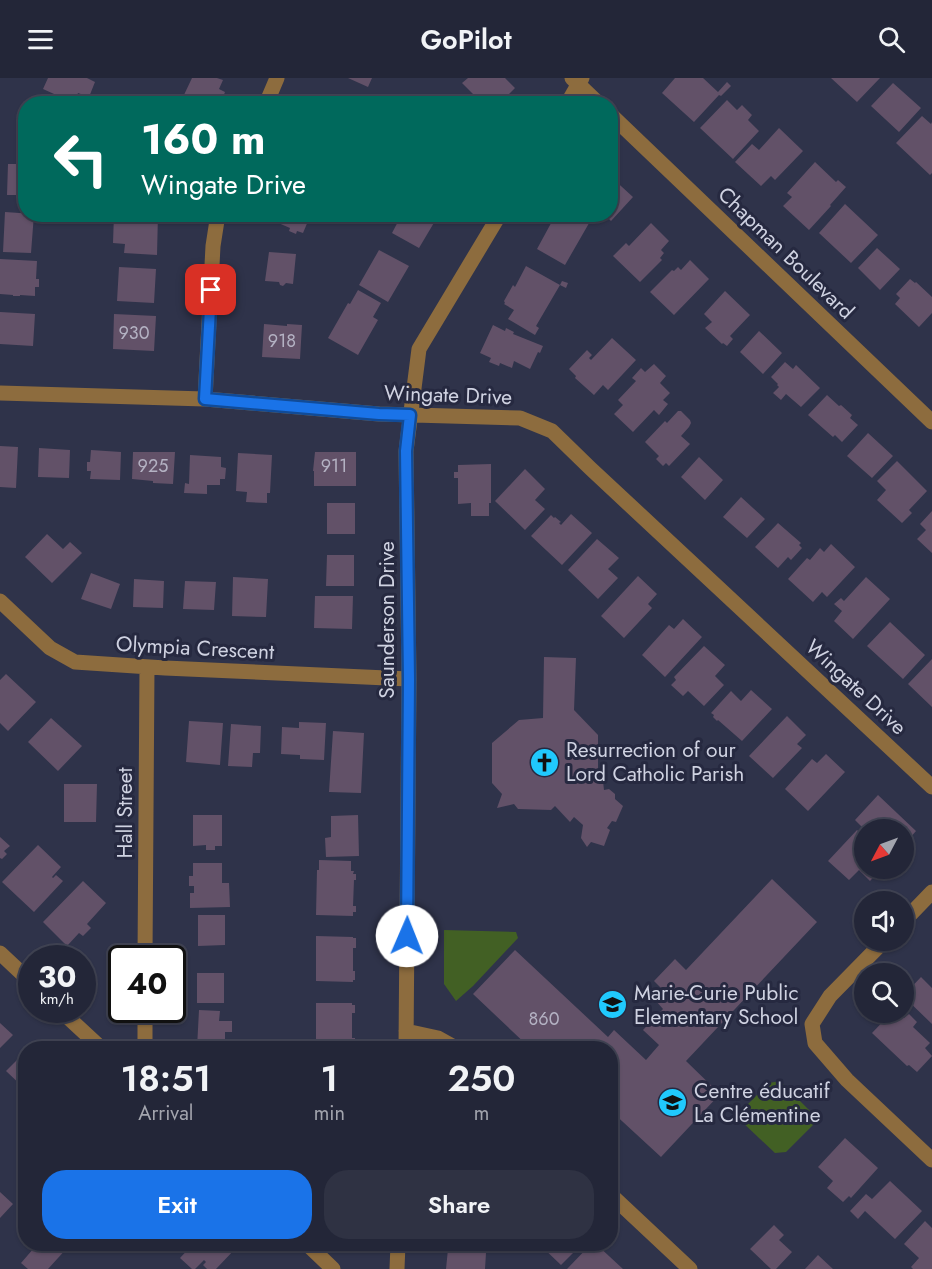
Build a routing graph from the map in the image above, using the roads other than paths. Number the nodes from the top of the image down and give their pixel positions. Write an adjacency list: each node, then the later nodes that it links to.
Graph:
1 (277, 78): 3 (street)
2 (578, 80): 4 (street); 5 (street)
3 (269, 96)
4 (571, 96)
5 (592, 96)
6 (618, 122): 12 (street, Chapman Boulevard)
7 (217, 222): 10 (street)
8 (495, 222): 11 (street, Saunderson Drive)
9 (0, 393): 10 (street, Wingate Drive)
10 (205, 399): 11 (street, Wingate Drive)
11 (410, 415): 15 (street, Saunderson Drive); 16 (street, Wingate Drive)
12 (932, 422)
13 (0, 601): 14 (street, Olympia Crescent)
14 (147, 667): 15 (street, Olympia Crescent); 19 (street, Hall Street)
15 (409, 679): 25 (street, Saunderson Drive)
16 (932, 787)
17 (932, 892): 18 (street)
18 (914, 911)
19 (145, 945)
20 (874, 951): 30 (street)
21 (0, 953): 22 (street)
22 (18, 969)
23 (74, 1023): 26 (street)
24 (145, 1023): 27 (street)
25 (406, 1031): 28 (street, Saunderson Drive); 29 (street)
26 (93, 1041)
27 (145, 1041)
28 (406, 1041)
29 (443, 1041)
30 (932, 1160)
31 (618, 1202): 36 (street)
32 (314, 1251): 34 (street)
33 (398, 1251): 35 (street)
34 (333, 1269)
35 (397, 1269)
36 (690, 1269)

